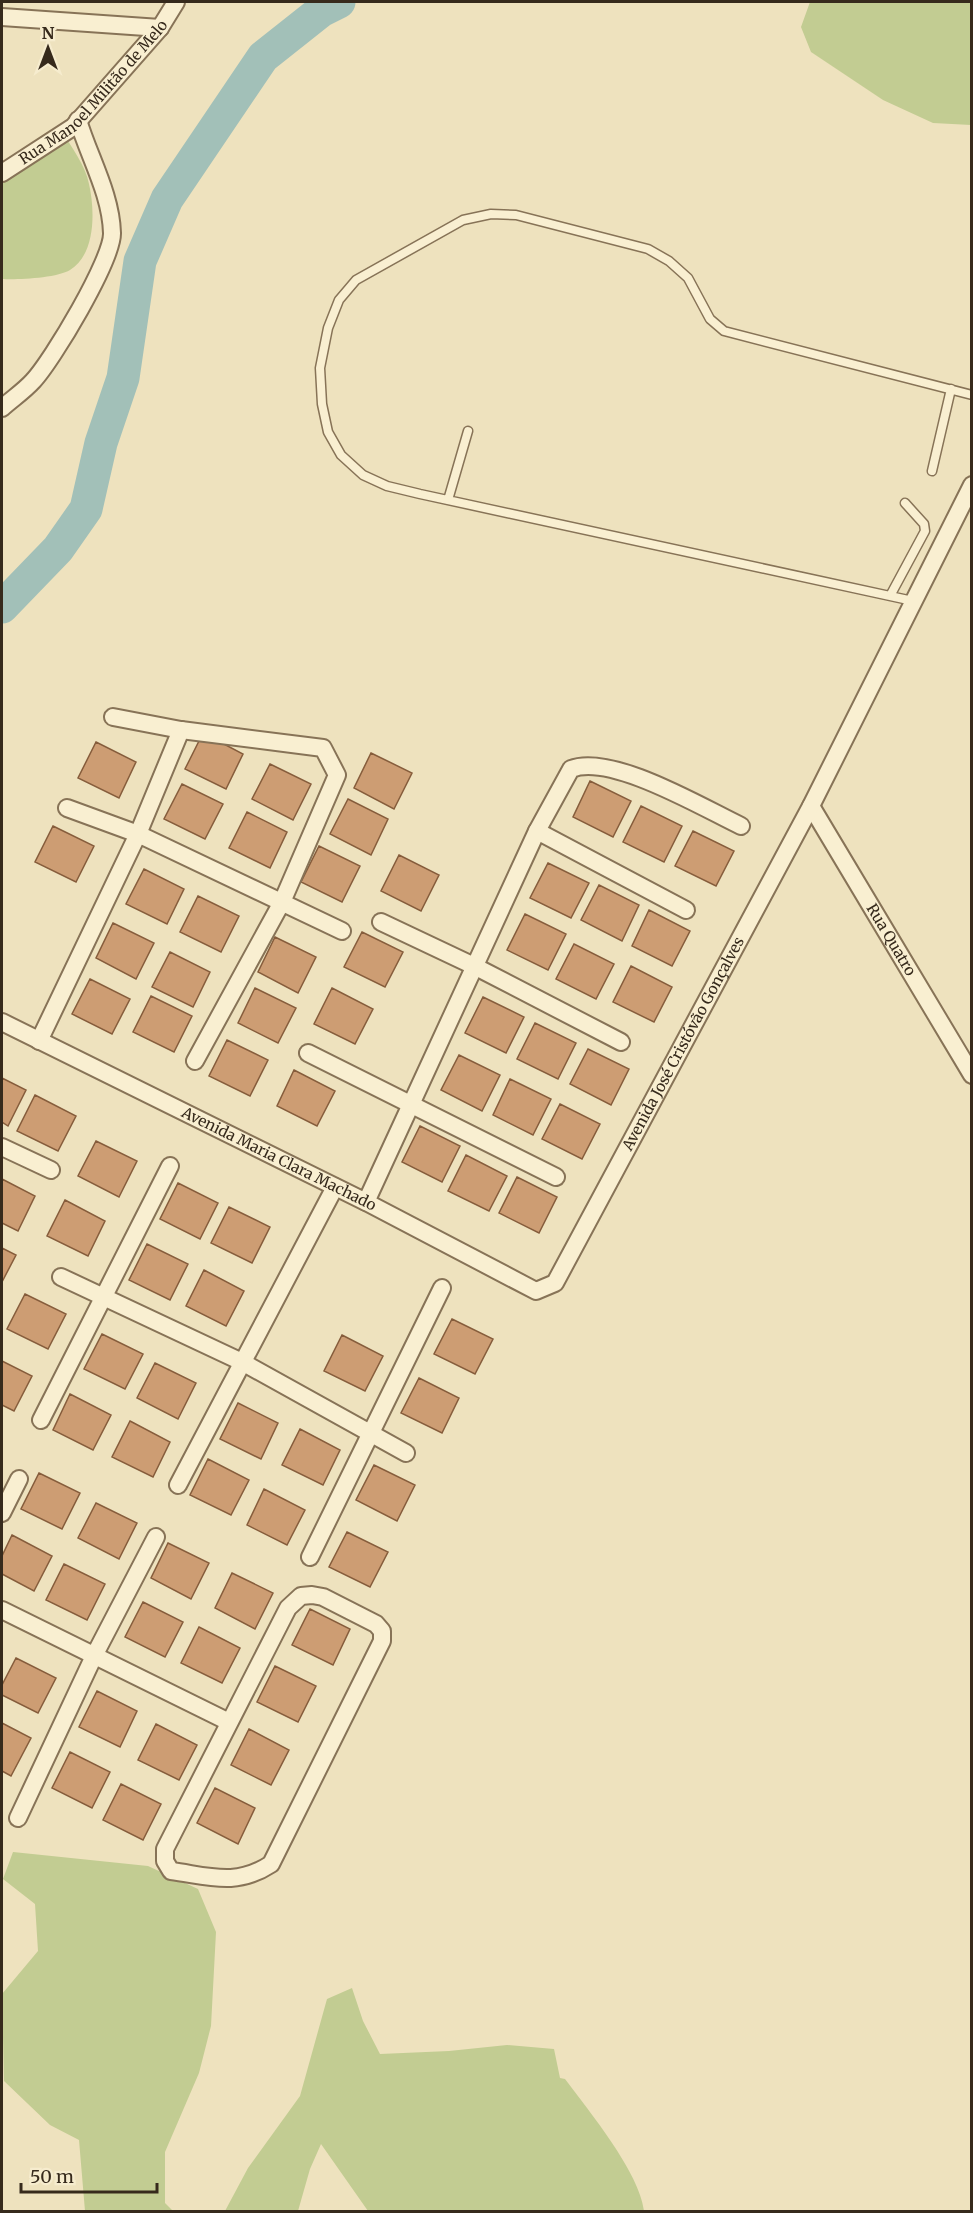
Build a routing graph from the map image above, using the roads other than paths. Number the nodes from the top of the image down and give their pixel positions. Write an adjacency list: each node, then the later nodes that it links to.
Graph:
1 (176, 2): 3 (street, Rua Manoel Militão de Melo)
2 (2, 17): 3 (street)
3 (160, 28): 4 (street, Rua Manoel Militão de Melo)
4 (78, 120): 5 (street, Rua Manoel Militão de Melo); 8 (street)
5 (2, 173)
6 (951, 389): 7 (lane); 10 (lane); 12 (lane)
7 (972, 395)
8 (2, 408)
9 (468, 431): 12 (lane)
10 (932, 471)
11 (972, 485): 15 (street, Avenida José Cristóvão Gonçalves)
12 (448, 500): 14 (lane)
13 (905, 504): 14 (lane)
14 (890, 596): 15 (lane)
15 (914, 601): 18 (street, Avenida José Cristóvão Gonçalves)
16 (114, 717): 17 (street)
17 (181, 730): 22 (street); 23 (street)
18 (811, 806): 33 (street, Rua Quatro); 42 (street, Avenida José Cristóvão Gonçalves)
19 (67, 808): 22 (street)
20 (741, 826): 21 (street)
21 (537, 831): 24 (street); 27 (street)
22 (138, 834): 23 (street); 29 (street)
23 (282, 902): 26 (street); 32 (street)
24 (686, 910)
25 (381, 922): 27 (street)
26 (342, 931)
27 (474, 966): 30 (street); 34 (street)
28 (2, 1022): 29 (street, Avenida Maria Clara Machado)
29 (39, 1041): 39 (street, Avenida Maria Clara Machado)
30 (621, 1042)
31 (308, 1053): 34 (street)
32 (195, 1061)
33 (972, 1075)
34 (410, 1103): 38 (street); 40 (street)
35 (2, 1147): 37 (street)
36 (170, 1166): 44 (street)
37 (51, 1170)
38 (556, 1177)
39 (335, 1187): 40 (street, Avenida Maria Clara Machado); 45 (street)
40 (366, 1202): 42 (street, Avenida Maria Clara Machado)
41 (61, 1277): 44 (street)
42 (555, 1283)
43 (442, 1288): 47 (street)
44 (101, 1297): 45 (street); 46 (street)
45 (242, 1362): 47 (street); 50 (street)
46 (41, 1420)
47 (372, 1435): 48 (street); 53 (street)
48 (406, 1453)
49 (19, 1479): 51 (street)
50 (178, 1485)
51 (2, 1513)
52 (156, 1537): 55 (street)
53 (310, 1557)
54 (2, 1610): 55 (street)
55 (94, 1656): 56 (street); 57 (street)
56 (229, 1722): 56 (street)
57 (18, 1818)

